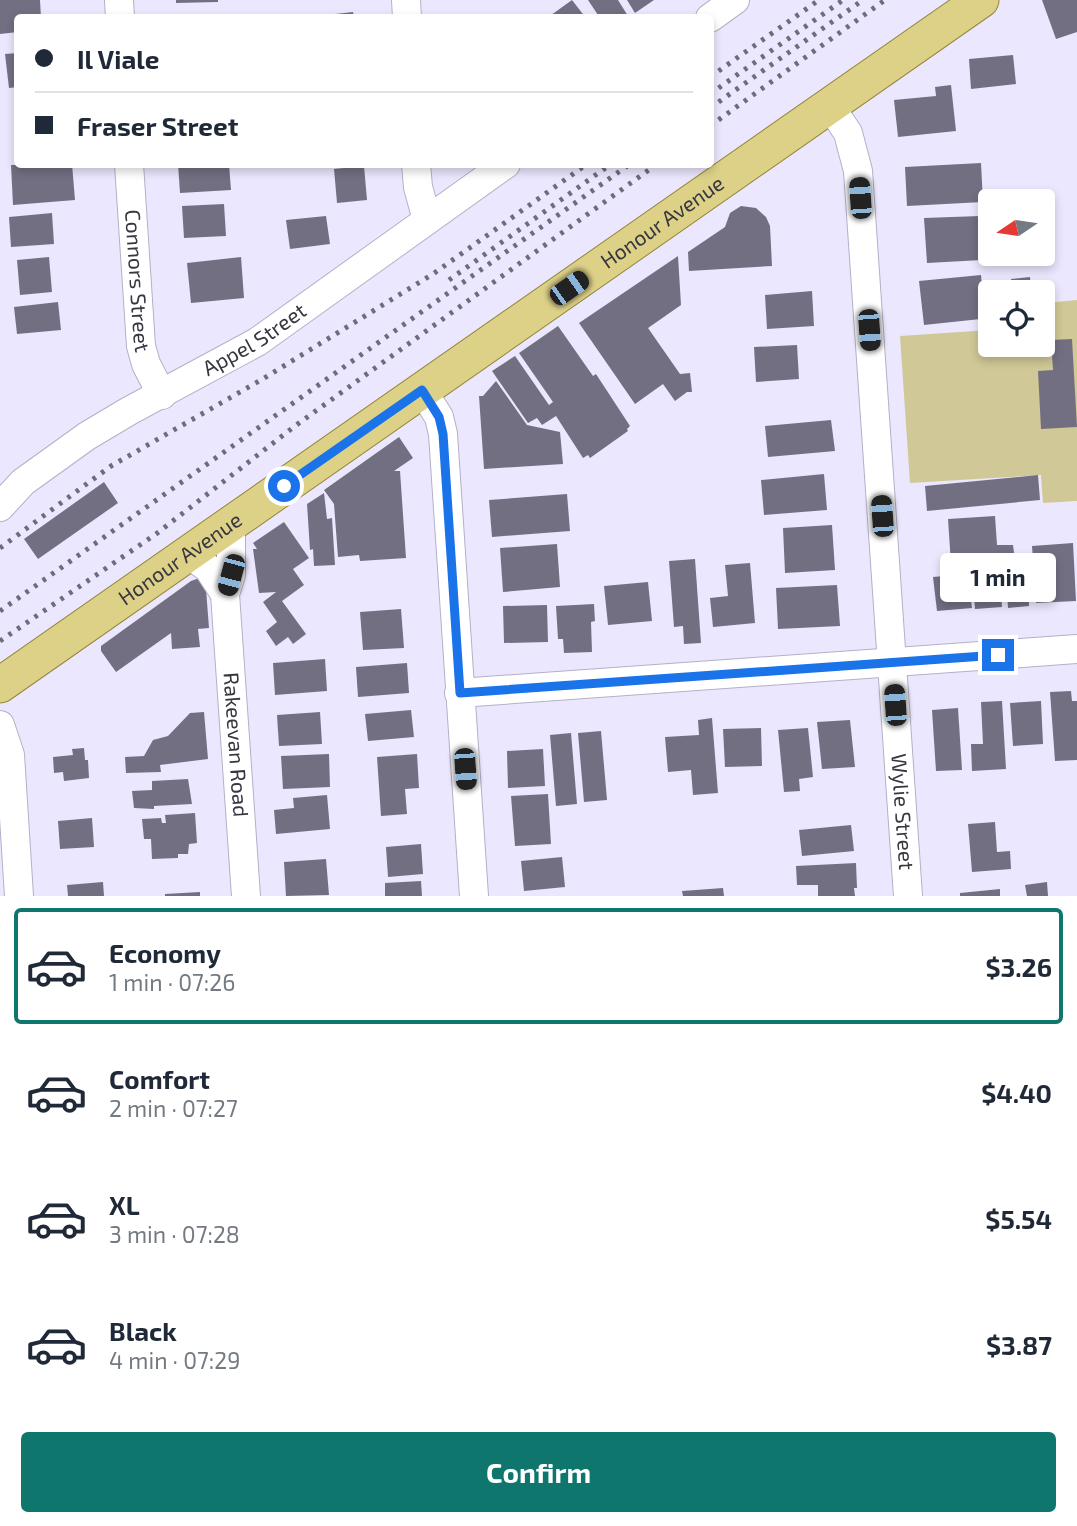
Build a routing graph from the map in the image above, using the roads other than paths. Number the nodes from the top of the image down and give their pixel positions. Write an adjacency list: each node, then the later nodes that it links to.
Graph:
1 (735, 0): 3 (street)
2 (981, 0): 4 (main road, Honour Avenue)
3 (714, 15)
4 (830, 106): 9 (main road, Honour Avenue); 16 (street, Wylie Street)
5 (129, 168): 10 (street, Connors Street)
6 (416, 168): 8 (street)
7 (500, 168): 8 (street, Appel Street)
8 (427, 220): 10 (street, Appel Street)
9 (422, 390): 12 (main road, Honour Avenue); 18 (street)
10 (162, 394): 11 (street, Appel Street)
11 (1, 501)
12 (231, 524): 13 (main road, Honour Avenue); 14 (street, Rakeevan Road)
13 (188, 554): 14 (street); 17 (main road, Honour Avenue)
14 (225, 594): 21 (street, Rakeevan Road)
15 (1077, 649): 16 (street)
16 (892, 662): 18 (street); 23 (street, Wylie Street)
17 (0, 685)
18 (460, 693): 22 (street)
19 (0, 725): 20 (street)
20 (19, 896)
21 (246, 896)
22 (474, 896)
23 (908, 896)

